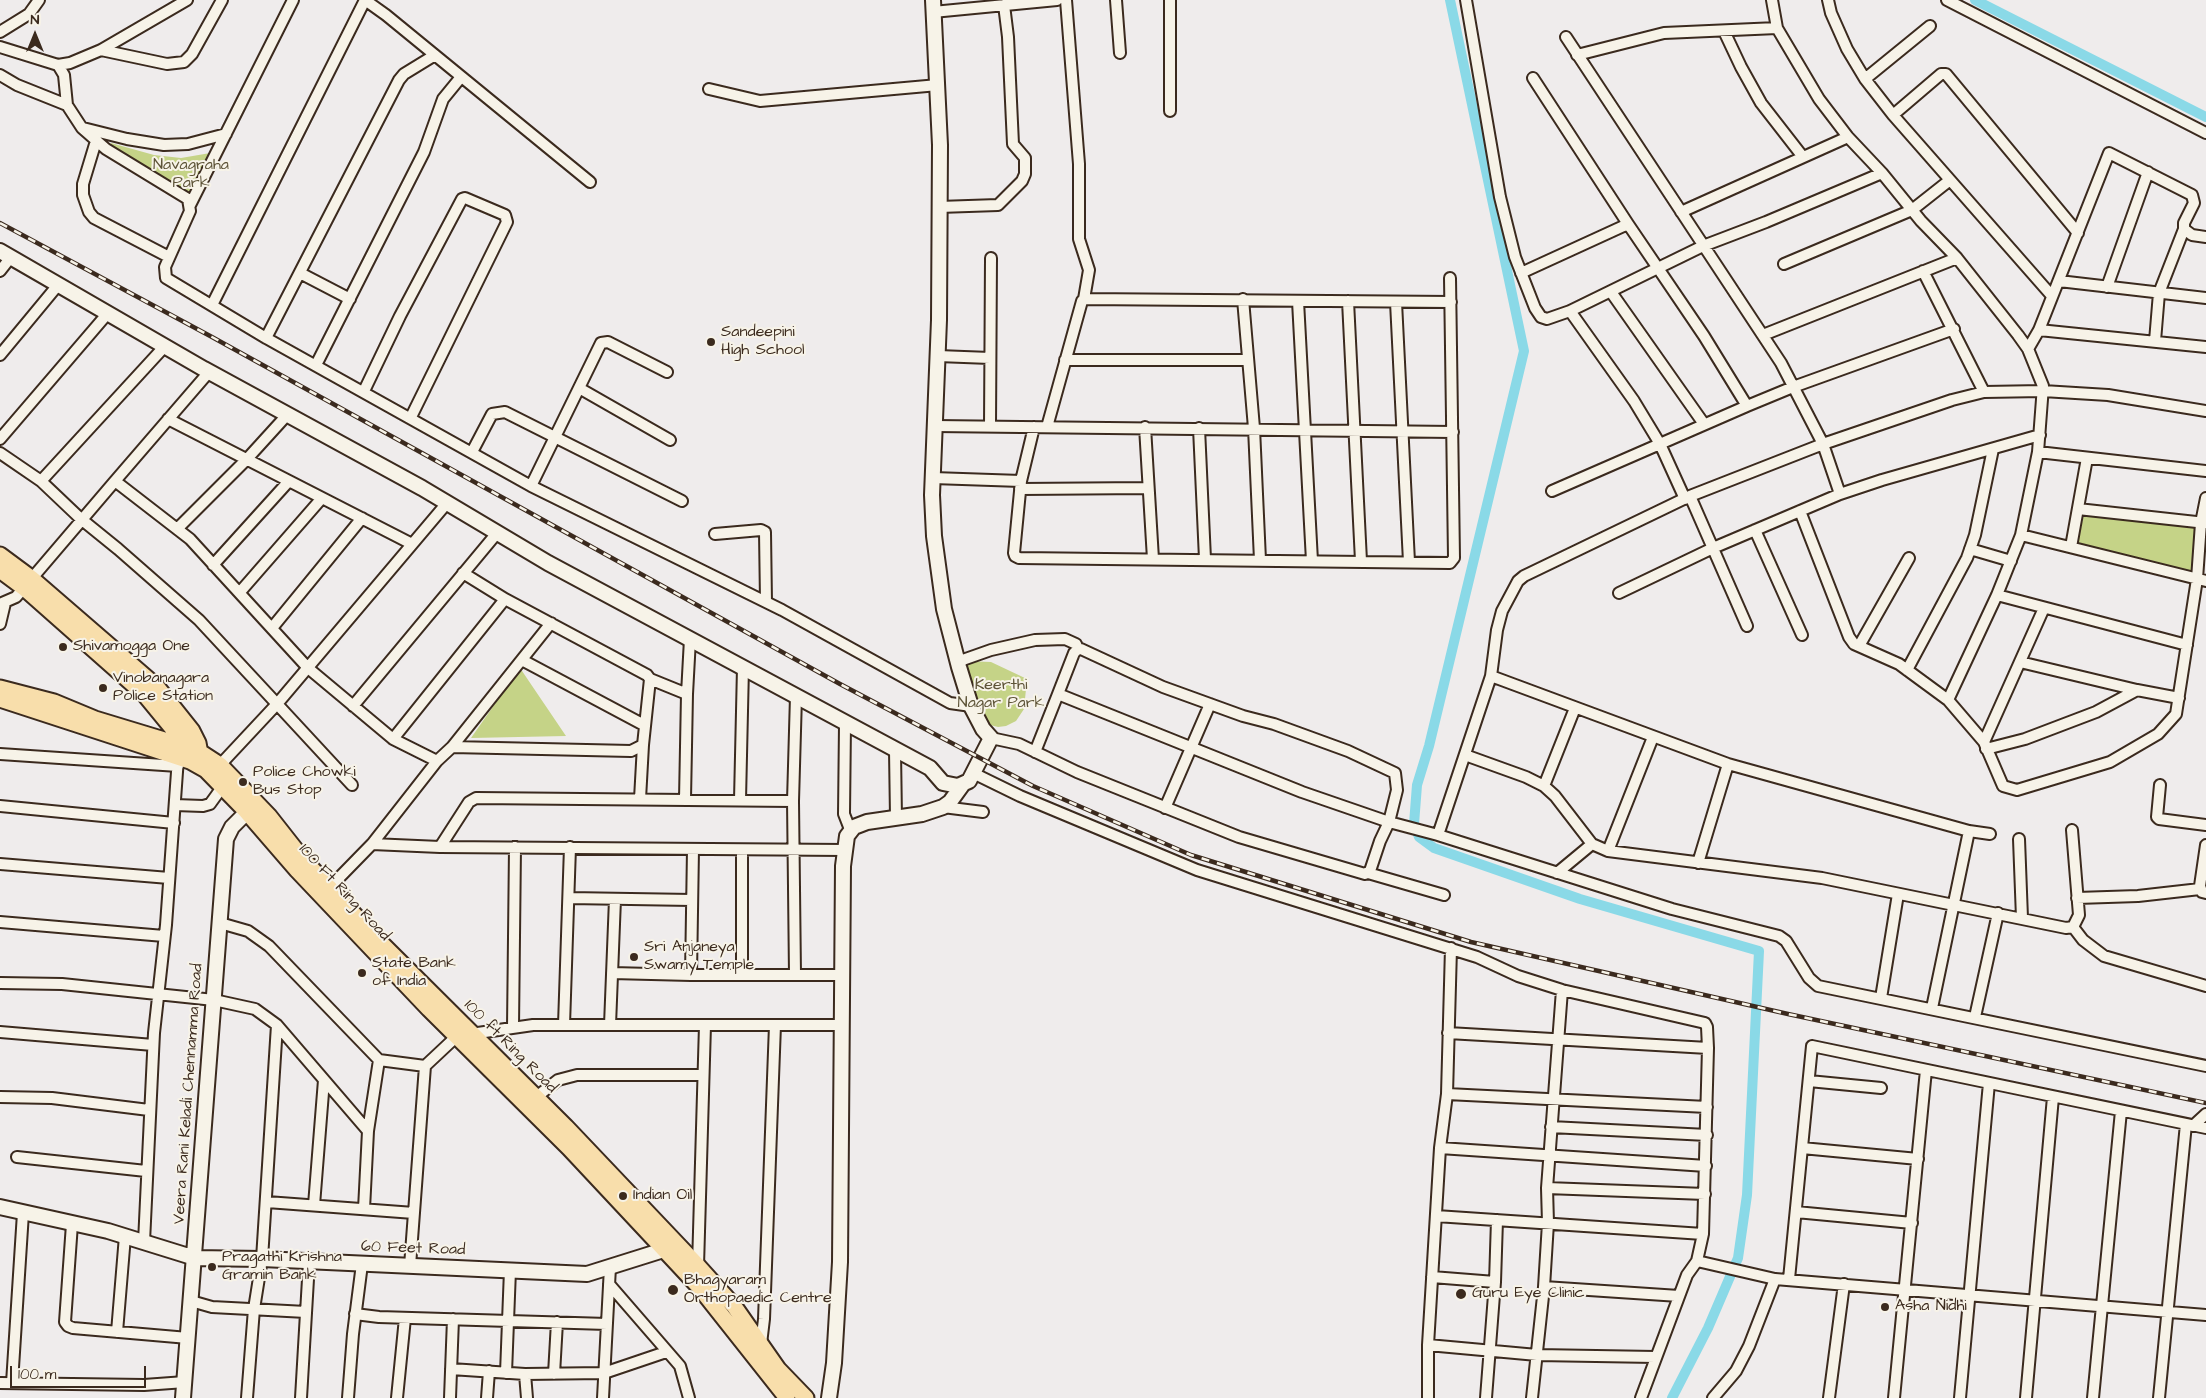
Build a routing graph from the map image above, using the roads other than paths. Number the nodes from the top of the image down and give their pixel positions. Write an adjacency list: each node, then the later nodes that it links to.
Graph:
1 (39, 0): 19 (street)
2 (187, 0): 22 (street)
3 (222, 0): 22 (street)
4 (293, 0): 38 (street)
5 (365, 0): 24 (street); 80 (street)
6 (1057, 0): 14 (street)
7 (1066, 0): 74 (street)
8 (1116, 0): 23 (street)
9 (1170, 0): 34 (street)
10 (1466, 0): 64 (street)
11 (1772, 0): 17 (street)
12 (1828, 0): 30 (street)
13 (1947, 0): 37 (street)
14 (1004, 5): 15 (street); 47 (street)
15 (933, 6): 31 (street)
16 (1930, 26): 30 (street)
17 (1778, 28): 18 (street); 39 (street)
18 (1724, 31): 25 (street); 41 (street)
19 (0, 32)
20 (1566, 38): 25 (street)
21 (0, 47): 26 (street)
22 (101, 50): 26 (street)
23 (1120, 53)
24 (435, 55): 28 (street); 63 (street)
25 (1577, 55): 49 (street)
26 (58, 65): 33 (street)
27 (0, 75): 33 (street)
28 (461, 77): 45 (street); 73 (street)
29 (1533, 78): 50 (street)
30 (1865, 79): 35 (street)
31 (938, 85): 32 (street); 47 (street)
32 (709, 89)
33 (67, 105): 36 (street)
34 (1170, 111)
35 (1893, 115): 44 (street); 52 (street)
36 (82, 128): 38 (street); 40 (street)
37 (2206, 133)
38 (226, 134): 46 (street)
39 (1848, 137): 41 (street); 43 (street)
40 (96, 141): 46 (street); 56 (street)
41 (1803, 157): 49 (street)
42 (2148, 172): 51 (street); 52 (street); 68 (street)
43 (1882, 174): 48 (street); 54 (street)
44 (1950, 180): 48 (street); 71 (street)
45 (590, 182)
46 (190, 205): 56 (street)
47 (939, 207): 92 (street)
48 (1912, 210): 58 (street); 59 (street)
49 (1681, 212): 54 (street)
50 (1628, 224): 60 (street); 64 (street)
51 (2184, 229): 53 (street); 70 (street)
52 (2078, 233): 66 (street)
53 (2206, 236)
54 (1703, 246): 60 (street); 85 (street)
55 (6, 254): 61 (street); 67 (street)
56 (169, 257): 80 (street)
57 (992, 258): 93 (street)
58 (1957, 258): 62 (street); 90 (street)
59 (1784, 264)
60 (1659, 268): 69 (street); 104 (street)
61 (0, 271)
62 (1923, 271): 83 (street); 85 (street)
63 (300, 273): 73 (street); 86 (street)
64 (1521, 273): 81 (street)
65 (1450, 278): 79 (street)
66 (2059, 281): 68 (street); 71 (street)
67 (58, 285): 82 (street); 91 (street)
68 (2107, 287): 70 (street)
69 (1611, 292): 81 (street); 109 (street)
70 (2159, 293): 72 (street); 87 (street)
71 (2052, 296): 84 (street)
72 (2206, 298)
73 (350, 299): 96 (street)
74 (1084, 299): 75 (street); 94 (street)
75 (1243, 299): 76 (street); 95 (street)
76 (1298, 301): 77 (street); 117 (street)
77 (1348, 301): 78 (street); 118 (street)
78 (1396, 302): 79 (street); 119 (street)
79 (1451, 302): 120 (street)
80 (212, 305): 86 (street)
81 (1570, 311): 125 (street)
82 (108, 314): 88 (street); 123 (street)
83 (1954, 329): 99 (street); 103 (street)
84 (2039, 330): 87 (street); 90 (street)
85 (1763, 335): 99 (street)
86 (266, 338): 96 (street)
87 (2155, 341): 89 (street)
88 (165, 346): 97 (street); 135 (street)
89 (2206, 347)
90 (2028, 349): 101 (street)
91 (0, 355)
92 (938, 356): 93 (street); 110 (street)
93 (990, 358): 111 (street)
94 (1065, 360): 95 (street); 113 (street)
95 (1248, 360): 116 (street)
96 (316, 365): 102 (street)
97 (209, 372): 106 (street); 108 (street)
98 (667, 372): 100 (street)
99 (1793, 387): 104 (street); 126 (street)
100 (579, 388): 122 (street); 124 (street)
101 (2043, 391): 103 (street); 105 (street); 121 (street)
102 (364, 392): 107 (street); 107 (street)
103 (1984, 392): 126 (street)
104 (1748, 406): 109 (street)
105 (2206, 411)
106 (287, 415): 132 (street); 147 (street)
107 (411, 417): 128 (street)
108 (168, 419): 132 (street); 136 (street)
109 (1704, 424): 125 (street)
110 (935, 426): 111 (street); 134 (street)
111 (990, 426): 112 (street)
112 (1034, 427): 113 (street); 138 (street)
113 (1047, 427): 114 (street)
114 (1145, 428): 115 (street); 140 (street)
115 (1199, 428): 116 (street); 165 (street)
116 (1254, 428): 117 (street); 166 (street)
117 (1306, 429): 118 (street); 167 (street)
118 (1356, 430): 119 (street); 169 (street)
119 (1403, 431): 120 (street); 170 (street)
120 (1452, 432): 170 (street)
121 (2040, 435): 127 (street); 129 (street)
122 (555, 436): 128 (street); 139 (street); 146 (street)
123 (0, 439)
124 (670, 440)
125 (1660, 444): 141 (street); 144 (street)
126 (1823, 444): 142 (street); 144 (street)
127 (1993, 449): 142 (street); 161 (street)
128 (472, 452): 139 (street)
129 (2038, 452): 131 (street); 157 (street)
130 (0, 453): 135 (street)
131 (2087, 458): 133 (street); 148 (street)
132 (247, 459): 137 (street); 153 (street)
133 (2206, 471)
134 (933, 478): 138 (street); 193 (street)
135 (41, 481): 151 (street)
136 (115, 481): 151 (street); 153 (street)
137 (289, 481): 143 (street); 171 (street)
138 (1021, 485): 140 (street); 164 (street)
139 (531, 486): 180 (street)
140 (1148, 488): 164 (street)
141 (1552, 490)
142 (1840, 494): 149 (street)
143 (322, 498): 150 (street); 176 (street)
144 (1688, 498): 160 (street); 198 (street)
145 (2206, 498): 152 (street)
146 (682, 501)
147 (447, 503): 155 (street); 158 (street)
148 (2078, 509): 152 (street); 159 (street)
149 (1800, 511): 154 (street); 190 (street)
150 (362, 518): 158 (street); 186 (street)
151 (81, 519): 175 (street); 208 (street)
152 (2203, 523): 174 (street)
153 (177, 529): 171 (street)
154 (1755, 530): 160 (street); 187 (street)
155 (496, 533): 173 (street); 188 (street)
156 (715, 534): 180 (street)
157 (2021, 535): 159 (street); 168 (street)
158 (412, 544): 196 (street)
159 (2071, 547): 174 (street)
160 (1713, 548): 177 (street); 185 (street)
161 (1970, 549): 168 (street); 197 (street)
162 (0, 556): 175 (main road)
163 (1909, 558): 190 (street)
164 (1153, 559): 165 (street)
165 (1205, 559): 166 (street)
166 (1260, 560): 167 (street)
167 (1312, 561): 169 (street)
168 (2011, 561): 178 (street)
169 (1361, 562): 170 (street)
170 (1409, 562)
171 (213, 565): 176 (street)
172 (0, 570): 175 (main road)
173 (463, 573): 179 (street); 210 (street)
174 (2201, 580): 189 (street)
175 (28, 583): 181 (street); 226 (main road)
176 (240, 592): 186 (street)
177 (1619, 593)
178 (1998, 595): 182 (street); 207 (street)
179 (505, 599): 184 (street); 217 (street)
180 (766, 602): 211 (street)
181 (2, 604): 183 (street)
182 (2044, 608): 189 (street); 194 (street)
183 (0, 624)
184 (551, 624): 192 (street); 199 (street)
185 (1747, 626)
186 (272, 628): 196 (street)
187 (1802, 635)
188 (690, 639): 195 (street); 202 (street)
189 (2187, 645): 205 (street)
190 (1859, 646): 197 (street)
191 (1078, 649): 193 (street); 203 (street); 209 (street)
192 (522, 660): 214 (street); 220 (street)
193 (957, 662): 211 (street)
194 (2020, 662): 201 (street); 219 (street)
195 (743, 667): 204 (street); 238 (street)
196 (308, 668): 208 (street); 210 (street)
197 (1906, 670): 207 (street)
198 (1491, 676): 212 (street); 225 (street)
199 (650, 679): 202 (street); 214 (street)
200 (0, 688): 226 (main road, 100 ft Ring Road)
201 (2137, 690): 205 (street); 219 (street)
202 (687, 694): 237 (street)
203 (1058, 694): 221 (street); 223 (street)
204 (796, 696): 213 (street); 239 (street)
205 (2179, 698): 219 (street)
206 (0, 700): 226 (main road, 100 Ft Ring Road)
207 (1948, 700): 219 (street)
208 (277, 704): 229 (street); 232 (street)
209 (1210, 704): 221 (street); 247 (street)
210 (353, 706): 217 (street)
211 (971, 706): 216 (street)
212 (1575, 708): 215 (street); 235 (street)
213 (845, 724): 222 (street); 252 (street)
214 (644, 725): 218 (street)
215 (1653, 737): 228 (street); 266 (street)
216 (991, 738): 223 (street); 230 (street)
217 (393, 739): 227 (street)
218 (643, 745): 220 (street); 236 (street)
219 (1985, 745)
220 (452, 748): 227 (street)
221 (1191, 748): 244 (street); 247 (street)
222 (895, 751): 231 (street); 246 (street)
223 (1035, 752): 244 (street)
224 (0, 754): 226 (street)
225 (1465, 756): 235 (street); 254 (street)
226 (189, 758): 229 (main road, 100 ft Ring Road); 234 (main road, 100 Ft Ring Road); 240 (street)
227 (437, 761): 256 (street)
228 (1728, 764): 251 (street); 267 (street)
229 (220, 765): 242 (main road, 100 ft Ring Road)
230 (973, 773): 231 (street); 287 (street)
231 (963, 784): 243 (street)
232 (352, 785)
233 (2160, 785): 249 (street)
234 (224, 786): 240 (street); 242 (main road, 100 Ft Ring Road)
235 (1544, 786): 257 (street)
236 (640, 799): 237 (street); 259 (street)
237 (685, 799): 238 (street)
238 (740, 800): 239 (street)
239 (793, 801): 264 (street)
240 (175, 805): 248 (street)
241 (0, 806): 248 (street)
242 (251, 807): 272 (main road, 100 ft Ring Road); 284 (street, Veera Rani Keladi Chennamma Road); 311 (main road, 100 Ft Ring Road)
243 (943, 807): 245 (street); 246 (street)
244 (1165, 808): 269 (street)
245 (983, 812)
246 (896, 818): 252 (street)
247 (1389, 822): 254 (street); 269 (street)
248 (174, 823): 271 (street)
249 (2206, 825)
250 (2072, 830): 277 (street)
251 (1969, 831): 253 (street); 280 (street)
252 (851, 832): 265 (street)
253 (1990, 834)
254 (1438, 835): 270 (street)
255 (2019, 839): 282 (street)
256 (372, 844): 259 (street); 272 (street)
257 (1592, 844): 266 (street); 270 (street)
258 (2206, 845): 273 (street)
259 (440, 847): 260 (street)
260 (515, 847): 261 (street); 307 (street)
261 (570, 847): 262 (street); 276 (street)
262 (693, 849): 263 (street); 279 (street)
263 (742, 850): 264 (street); 291 (street)
264 (793, 850): 265 (street); 292 (street)
265 (845, 850): 289 (street)
266 (1608, 851): 267 (street)
267 (1698, 863): 274 (street)
268 (0, 864): 271 (street)
269 (1368, 873): 275 (street)
270 (1557, 873): 297 (street)
271 (169, 878): 286 (street)
272 (331, 886): 310 (main road, 100 ft Ring Road)
273 (2203, 891): 277 (street)
274 (1898, 894): 280 (street); 297 (street)
275 (1444, 895)
276 (569, 898): 278 (street); 302 (street)
277 (2077, 898): 285 (street)
278 (615, 899): 279 (street); 288 (street)
279 (692, 900): 290 (street)
280 (1954, 904): 281 (street); 299 (street)
281 (1998, 913): 282 (street); 300 (street)
282 (2022, 918): 285 (street)
283 (0, 922): 286 (street)
284 (220, 923): 298 (street, Veera Rani Keladi Chennamma Road); 315 (street)
285 (2073, 926): 294 (street)
286 (164, 936): 296 (street)
287 (1451, 948): 295 (street); 309 (street)
288 (612, 973): 290 (street); 303 (street)
289 (844, 975): 292 (street); 306 (street)
290 (691, 976): 291 (street)
291 (742, 976): 292 (street)
292 (795, 976)
293 (0, 983): 296 (street)
294 (2206, 986)
295 (1562, 990): 312 (street); 314 (street)
296 (157, 994): 298 (street); 313 (street)
297 (1881, 998): 299 (street)
298 (214, 1000): 301 (street); 363 (street, Veera Rani Keladi Chennamma Road)
299 (1932, 1008): 300 (street)
300 (1975, 1017): 317 (street)
301 (277, 1025): 320 (street); 347 (street)
302 (564, 1025): 303 (street); 307 (street)
303 (610, 1025): 304 (street)
304 (705, 1025): 305 (street); 319 (street)
305 (775, 1025): 306 (street); 397 (street)
306 (841, 1025): 424 (street)
307 (513, 1027): 310 (street)
308 (0, 1032): 313 (street)
309 (1448, 1033): 312 (street); 324 (street)
310 (472, 1034): 311 (street); 327 (main road, 100 ft Ring Road)
311 (456, 1036): 316 (street); 362 (main road, 100 Ft Ring Road)
312 (1559, 1040): 314 (street); 328 (street)
313 (153, 1045): 330 (street)
314 (1708, 1048): 329 (street)
315 (379, 1060): 316 (street); 336 (street)
316 (425, 1066): 353 (street)
317 (2206, 1066)
318 (1926, 1070): 321 (street); 322 (street); 342 (street)
319 (703, 1076): 327 (street); 369 (street)
320 (324, 1080): 336 (street); 348 (street)
321 (1809, 1081): 323 (street); 339 (street)
322 (1989, 1083): 326 (street); 380 (street)
323 (1881, 1088)
324 (1447, 1094): 328 (street); 338 (street)
325 (0, 1097): 330 (street)
326 (2054, 1097): 331 (street); 382 (street)
327 (535, 1098): 362 (main road, 100 ft Ring Road)
328 (1553, 1100): 329 (street); 334 (street)
329 (1707, 1107): 337 (street)
330 (149, 1110): 344 (street)
331 (2121, 1110): 333 (street); 384 (street)
332 (2206, 1114): 333 (street)
333 (2190, 1125): 335 (street); 387 (street)
334 (1551, 1127): 337 (street); 341 (street)
335 (2206, 1128)
336 (368, 1131): 350 (street)
337 (1707, 1135): 343 (street)
338 (1440, 1148): 341 (street); 354 (street)
339 (1802, 1148): 342 (street); 351 (street)
340 (16, 1157): 344 (street)
341 (1549, 1157): 343 (street); 345 (street)
342 (1918, 1159): 357 (street)
343 (1706, 1166): 346 (street)
344 (146, 1171): 361 (street)
345 (1547, 1188): 346 (street); 356 (street)
346 (1705, 1194): 359 (street)
347 (267, 1202): 348 (street); 364 (street)
348 (314, 1205): 350 (street)
349 (0, 1207): 352 (street, 60 Feet Road)
350 (364, 1209): 353 (street)
351 (1796, 1212): 357 (street); 374 (street)
352 (23, 1213): 358 (street, 60 Feet Road); 411 (street)
353 (414, 1213): 368 (street)
354 (1436, 1216): 355 (street); 372 (street)
355 (1497, 1220): 356 (street); 375 (street)
356 (1548, 1223): 359 (street); 378 (street)
357 (1912, 1223): 379 (street)
358 (72, 1224): 360 (street, 60 Feet Road); 395 (street)
359 (1702, 1234): 365 (street)
360 (125, 1236): 361 (street, 60 Feet Road); 395 (street)
361 (144, 1242): 363 (street, 60 Feet Road)
362 (671, 1247): 369 (main road, 100 ft Ring Road); 370 (street, 60 Feet Road); 422 (main road, 100 Ft Ring Road)
363 (195, 1258): 364 (street, 60 Feet Road); 383 (street, Veera Rani Keladi Chennamma Road)
364 (262, 1259): 366 (street, 60 Feet Road); 385 (street)
365 (1697, 1261): 373 (street); 381 (street)
366 (309, 1262): 367 (street, 60 Feet Road); 386 (street)
367 (362, 1264): 368 (street, 60 Feet Road); 388 (street)
368 (410, 1266): 371 (street, 60 Feet Road)
369 (698, 1266): 397 (main road, 100 ft Ring Road)
370 (610, 1267): 371 (street, 60 Feet Road); 376 (street)
371 (510, 1270): 392 (street)
372 (1432, 1277): 375 (street); 398 (street)
373 (1775, 1279): 374 (street); 429 (street)
374 (1789, 1280): 377 (street)
375 (1495, 1282): 399 (street)
376 (609, 1284): 394 (street); 400 (street)
377 (1844, 1284): 379 (street); 430 (street)
378 (1544, 1287): 381 (street); 401 (street)
379 (1905, 1289): 380 (street); 431 (street)
380 (1970, 1294): 382 (street); 432 (street)
381 (1679, 1296): 402 (street)
382 (2035, 1300): 384 (street); 433 (street)
383 (191, 1301): 385 (street); 396 (street, Veera Rani Keladi Chennamma Road)
384 (2102, 1306): 387 (street); 434 (street)
385 (254, 1309): 386 (street); 413 (street)
386 (306, 1312): 414 (street)
387 (2166, 1312): 389 (street); 435 (street)
388 (356, 1314): 390 (street); 415 (street)
389 (2206, 1315)
390 (405, 1318): 391 (street); 416 (street)
391 (453, 1319): 392 (street); 403 (street)
392 (508, 1322): 393 (street); 405 (street)
393 (557, 1322): 394 (street); 407 (street)
394 (608, 1324): 408 (street)
395 (117, 1332): 396 (street)
396 (188, 1338): 409 (street, Veera Rani Keladi Chennamma Road)
397 (761, 1344): 423 (main road, 100 ft Ring Road)
398 (1428, 1345): 399 (street); 425 (street)
399 (1489, 1351): 401 (street); 426 (street)
400 (666, 1352): 408 (street); 421 (street)
401 (1537, 1355): 402 (street); 427 (street)
402 (1656, 1357): 428 (street)
403 (451, 1369): 404 (street); 417 (street)
404 (489, 1371): 405 (street); 418 (street)
405 (506, 1373): 406 (street)
406 (526, 1374): 407 (street); 419 (street)
407 (554, 1374): 408 (street)
408 (604, 1374): 420 (street)
409 (185, 1382): 411 (street); 412 (street, Veera Rani Keladi Chennamma Road)
410 (0, 1383): 411 (street)
411 (12, 1383)
412 (183, 1398)
413 (247, 1398)
414 (301, 1398)
415 (348, 1398)
416 (397, 1398)
417 (450, 1398)
418 (487, 1398)
419 (527, 1398)
420 (603, 1398)
421 (689, 1398)
422 (787, 1398)
423 (806, 1398)
424 (829, 1398)
425 (1428, 1398)
426 (1486, 1398)
427 (1532, 1398)
428 (1641, 1398)
429 (1713, 1398)
430 (1829, 1398)
431 (1894, 1398)
432 (1960, 1398)
433 (2026, 1398)
434 (2093, 1398)
435 (2159, 1398)

